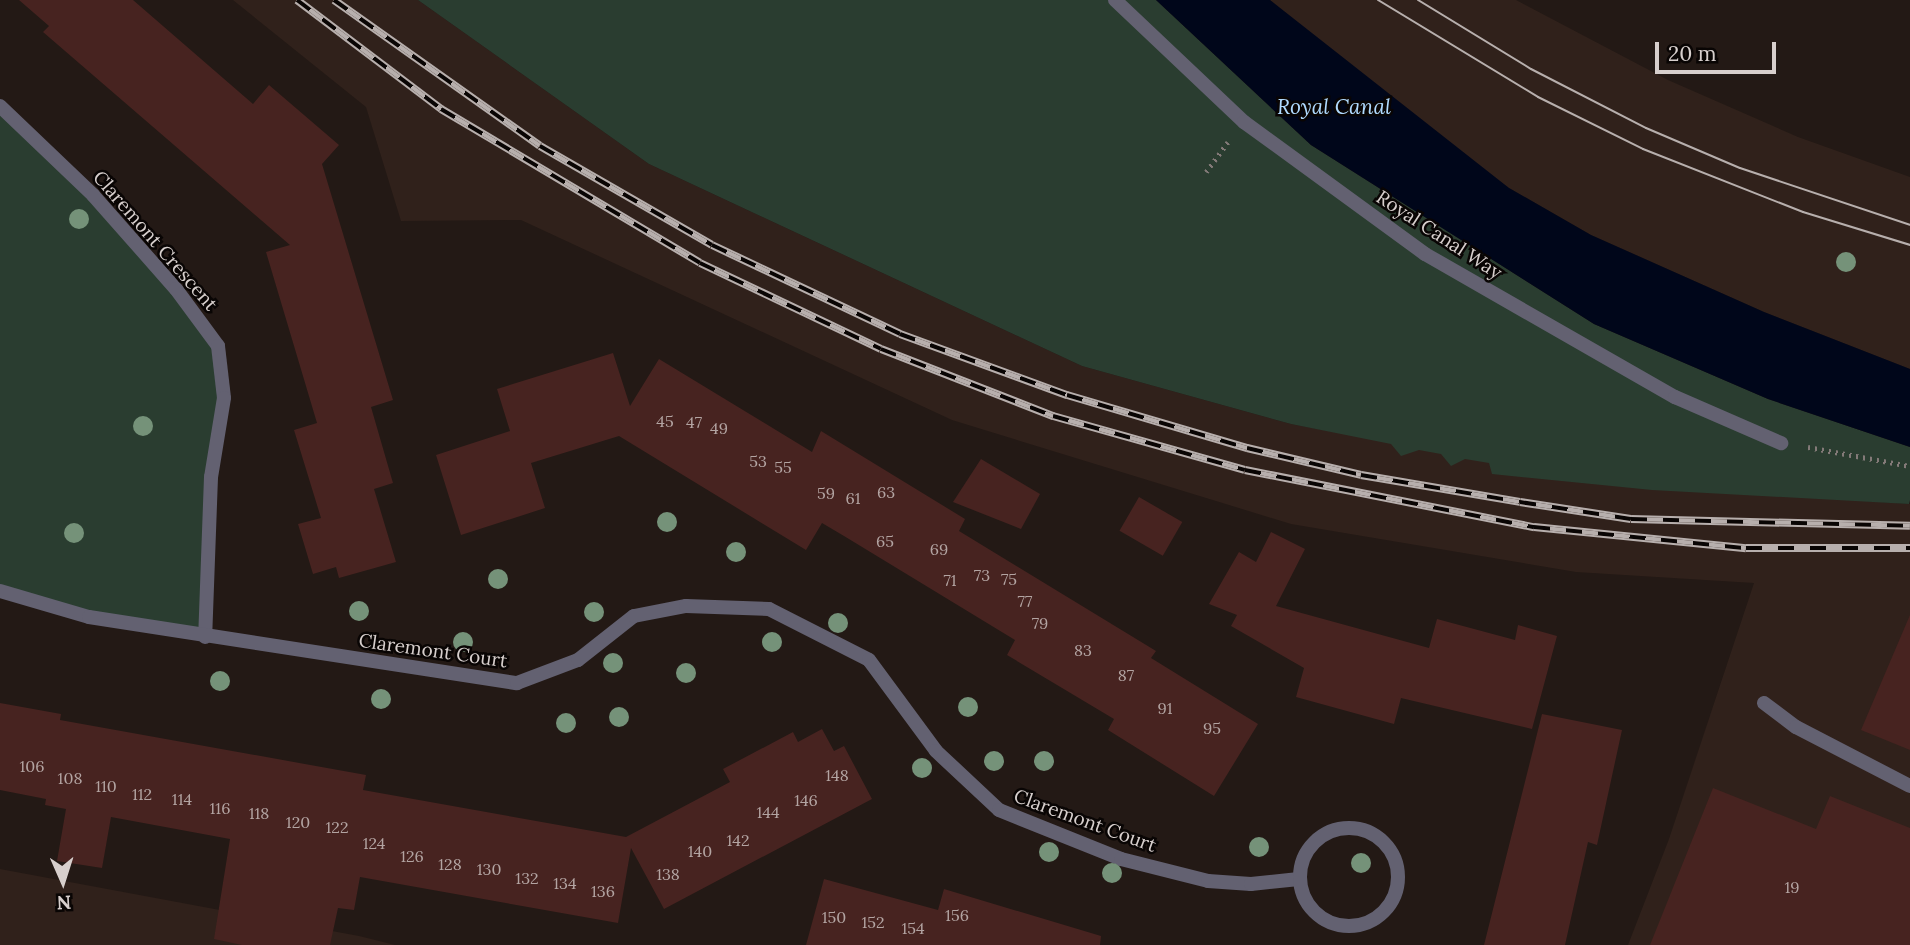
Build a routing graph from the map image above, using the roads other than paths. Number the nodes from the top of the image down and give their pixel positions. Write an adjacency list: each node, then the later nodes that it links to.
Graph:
1 (1115, 0): 3 (street, Royal Canal Way)
2 (0, 106): 5 (street, Claremont Crescent)
3 (1781, 443)
4 (0, 592): 5 (street, Claremont Court)
5 (205, 638): 8 (street, Claremont Court)
6 (1764, 703): 7 (street)
7 (1910, 786)
8 (1299, 878): 8 (street)

